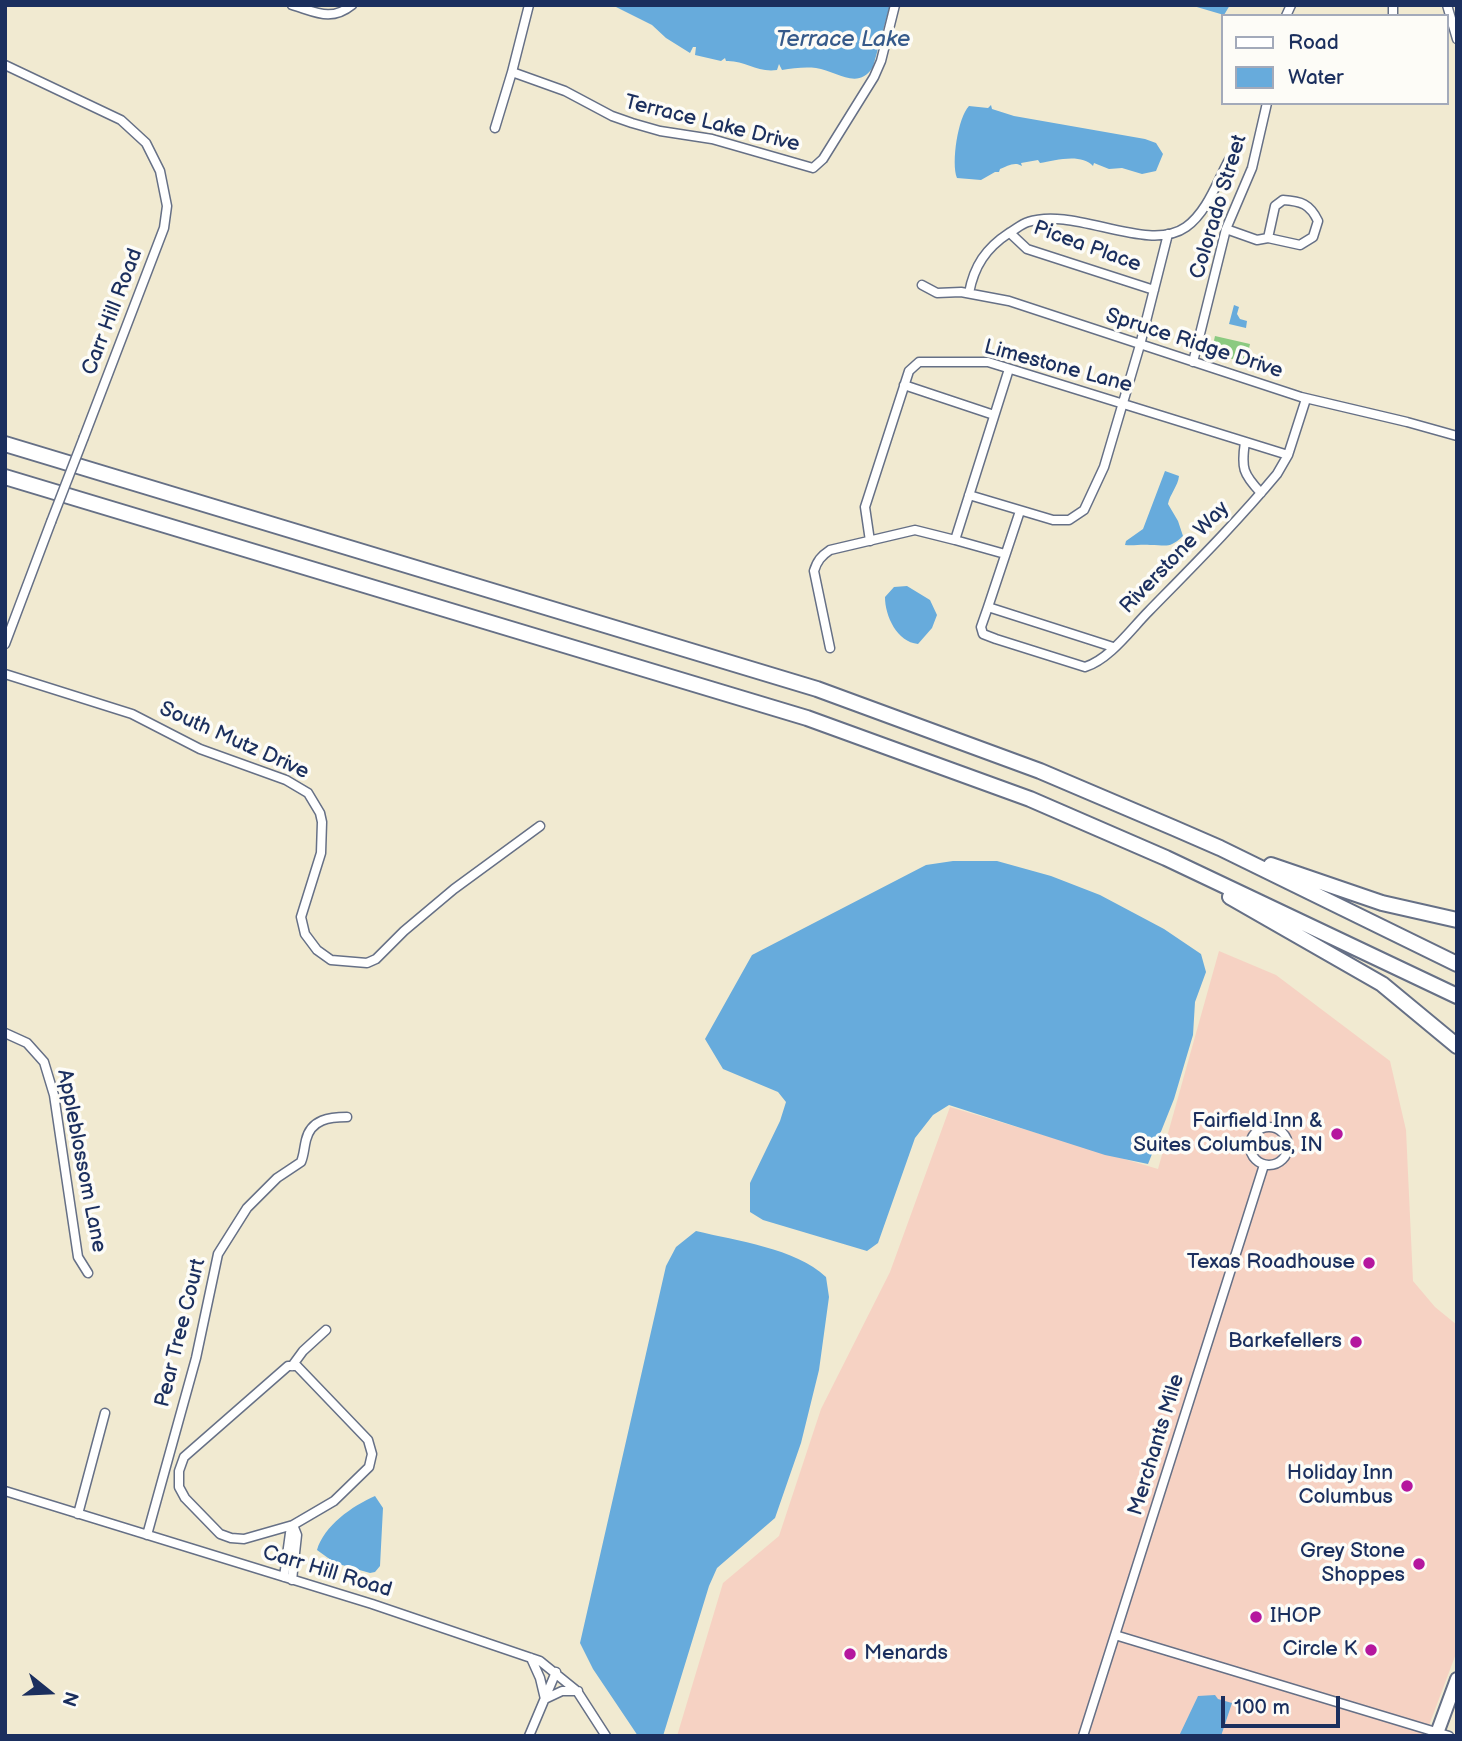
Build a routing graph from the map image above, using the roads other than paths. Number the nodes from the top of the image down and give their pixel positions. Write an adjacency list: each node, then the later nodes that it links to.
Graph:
1 (292, 5): 2 (street)
2 (352, 5)
3 (529, 5): 9 (street)
4 (895, 5): 9 (street, Terrace Lake Drive)
5 (1447, 5): 6 (street)
6 (1455, 27): 7 (street)
7 (1457, 39)
8 (5, 65): 39 (street, Carr Hill Road, bridge)
9 (512, 72): 11 (street)
10 (1267, 105): 13 (street, Colorado Street)
11 (495, 128)
12 (1229, 160): 15 (street)
13 (1226, 229): 16 (street); 21 (street, Colorado Street)
14 (1010, 233): 15 (street); 18 (street, Picea Place); 19 (street)
15 (1168, 234): 18 (street)
16 (1268, 238): 16 (street)
17 (922, 285): 19 (street, Spruce Ridge Drive)
18 (1154, 290): 20 (street)
19 (969, 293): 20 (street, Spruce Ridge Drive)
20 (1140, 345): 21 (street, Spruce Ridge Drive); 25 (street)
21 (1193, 362): 24 (street, Spruce Ridge Drive)
22 (1009, 369): 23 (street, Limestone Lane); 25 (street, Limestone Lane); 26 (street)
23 (904, 385): 26 (street); 36 (street, Limestone Lane)
24 (1306, 398): 27 (street, Spruce Ridge Drive); 30 (street, Riverstone Way)
25 (1122, 402): 28 (street, Limestone Lane); 34 (street)
26 (994, 415): 33 (street)
27 (1457, 436)
28 (1245, 442): 30 (street, Limestone Lane); 32 (street)
29 (5, 444): 44 (highway)
30 (1288, 455): 32 (street, Riverstone Way)
31 (5, 477): 45 (highway)
32 (1261, 493): 40 (street, Riverstone Way)
33 (969, 495): 34 (street); 35 (street)
34 (1020, 511): 37 (street)
35 (956, 540): 36 (street); 37 (street)
36 (870, 541): 41 (street)
37 (1005, 554): 38 (street)
38 (988, 607): 40 (street); 40 (street, Riverstone Way)
39 (5, 644)
40 (1113, 647)
41 (830, 648)
42 (5, 674): 43 (street, South Mutz Drive)
43 (540, 826)
44 (1220, 848): 46 (highway); 47 (highway)
45 (1167, 858): 48 (highway); 50 (highway)
46 (1457, 920)
47 (1457, 964)
48 (1457, 996)
49 (5, 1033): 53 (street, Appleblossom Lane)
50 (1457, 1046)
51 (348, 1117): 60 (street, Pear Tree Court)
52 (1264, 1165): 52 (street); 62 (street, Merchants Mile)
53 (88, 1273)
54 (326, 1330): 55 (street)
55 (292, 1366): 59 (street); 59 (street)
56 (105, 1413): 58 (street)
57 (5, 1492): 58 (street, Carr Hill Road)
58 (78, 1514): 60 (street, Carr Hill Road)
59 (293, 1525): 61 (street)
60 (147, 1535): 61 (street, Carr Hill Road)
61 (288, 1579): 63 (street, Carr Hill Road)
62 (1115, 1635): 68 (street); 71 (street, Merchants Mile)
63 (531, 1658): 64 (street, Carr Hill Road); 67 (street)
64 (556, 1672): 66 (street, Carr Hill Road); 67 (street)
65 (1457, 1679): 68 (highway)
66 (578, 1692): 67 (street); 70 (street, Carr Hill Road)
67 (545, 1699): 69 (street)
68 (1441, 1735)
69 (529, 1736)
70 (606, 1736)
71 (1083, 1736)

